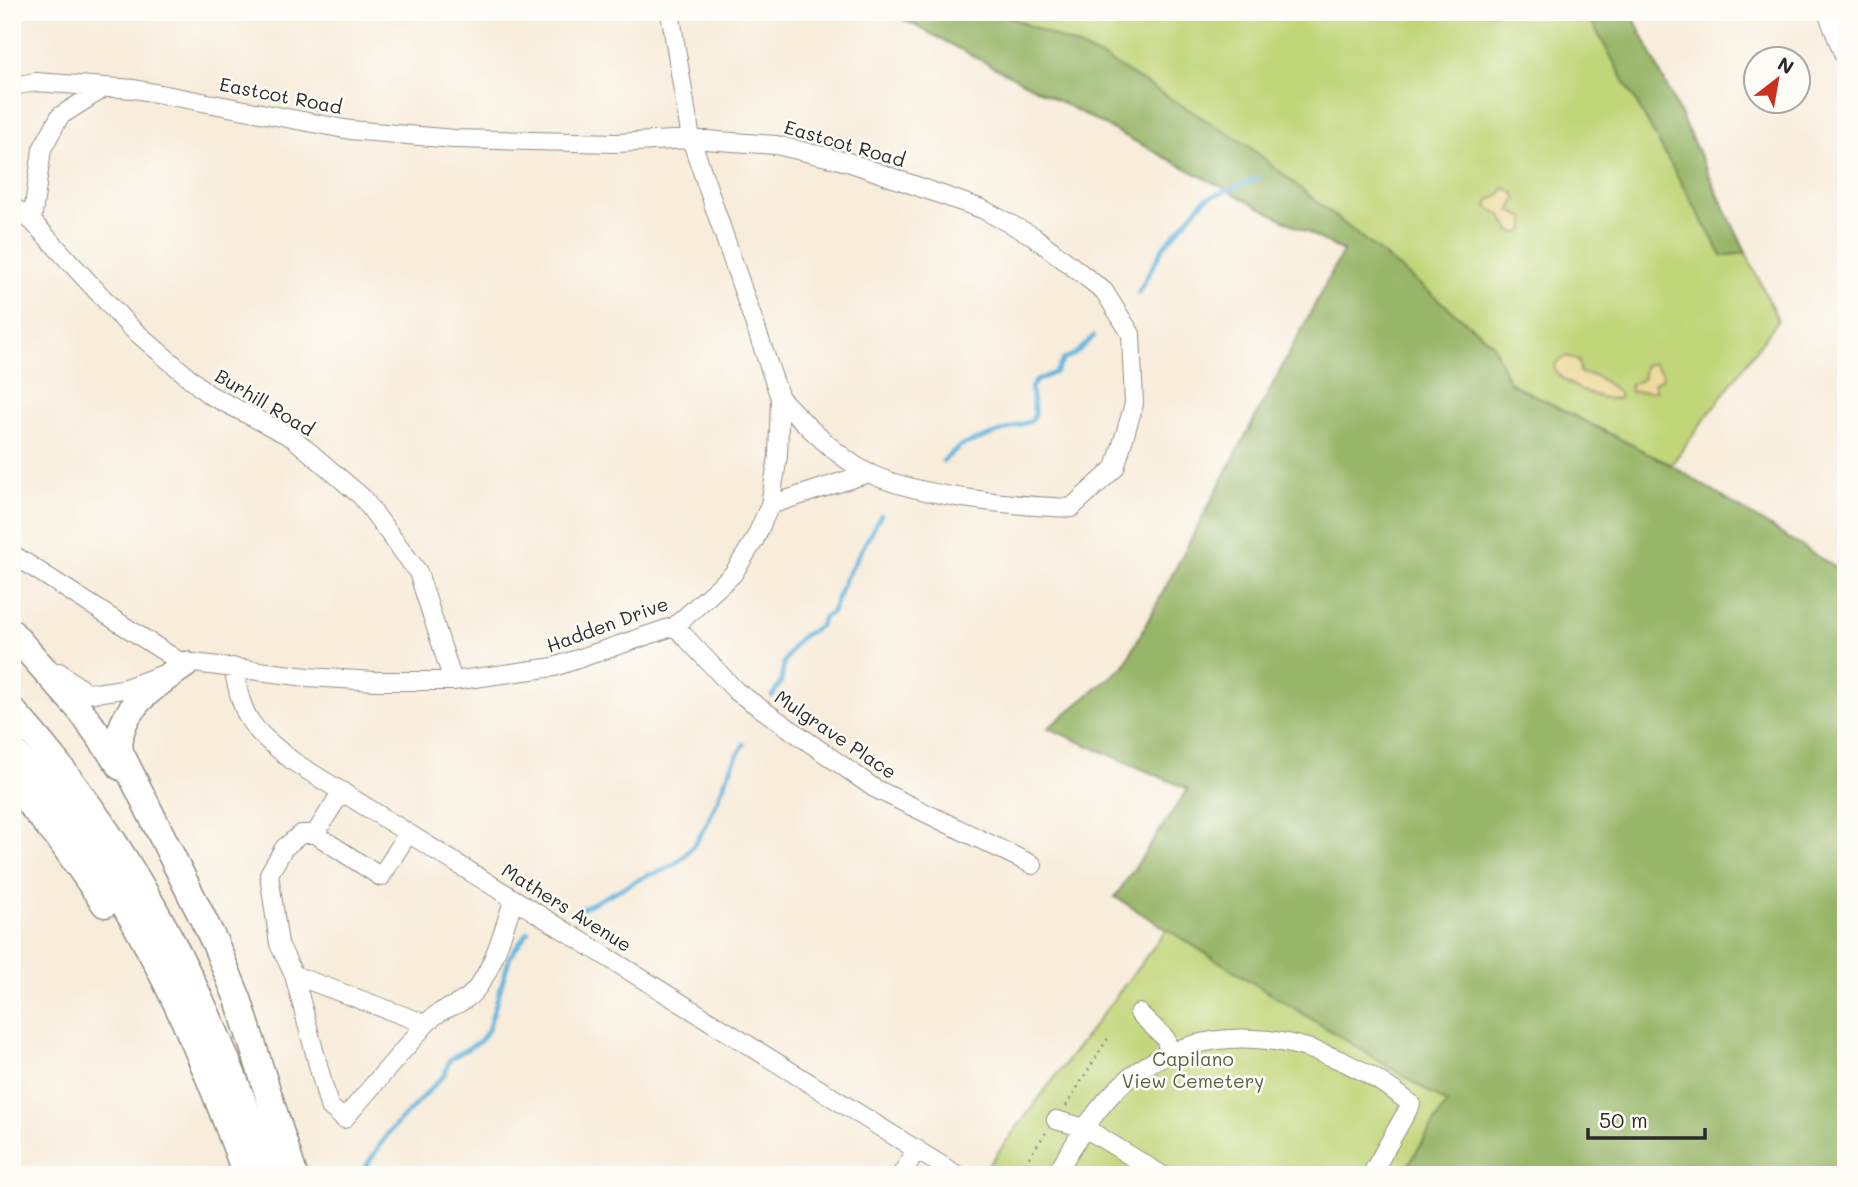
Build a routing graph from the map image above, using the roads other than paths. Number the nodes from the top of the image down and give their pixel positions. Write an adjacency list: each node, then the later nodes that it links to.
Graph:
1 (670, 12): 6 (street, Hadden Drive)
2 (1827, 12): 3 (street)
3 (1846, 61)
4 (12, 86): 5 (street, Eastcot Road)
5 (104, 88): 6 (street, Eastcot Road); 8 (street)
6 (691, 139): 9 (street, Hadden Drive); 10 (street, Eastcot Road)
7 (12, 206): 8 (street, Burhill Road)
8 (33, 221): 17 (street, Burhill Road)
9 (780, 398): 10 (street, Eastcot Road); 11 (street, Hadden Drive)
10 (869, 473): 11 (street)
11 (770, 505): 13 (street, Hadden Drive)
12 (12, 554): 15 (street)
13 (675, 626): 17 (street, Hadden Drive); 25 (street, Mulgrave Place)
14 (12, 632): 15 (street); 22 (highway)
15 (185, 665): 16 (street, Hadden Drive); 22 (highway)
16 (233, 667): 17 (street, Hadden Drive); 21 (street, Mathers Avenue)
17 (453, 681)
18 (12, 710): 36 (highway)
19 (12, 750): 35 (highway)
20 (12, 783): 34 (highway)
21 (342, 792): 23 (street, Mathers Avenue); 24 (street)
22 (150, 813): 37 (highway)
23 (408, 833): 24 (street); 26 (street, Mathers Avenue)
24 (315, 834): 27 (street)
25 (1033, 865)
26 (514, 899): 29 (street); 33 (street, Mathers Avenue)
27 (294, 975): 29 (street); 29 (street)
28 (1139, 1013): 30 (street)
29 (426, 1024)
30 (1168, 1055): 32 (street); 42 (street)
31 (1056, 1120): 32 (street)
32 (1085, 1128): 40 (street); 41 (street)
33 (917, 1149): 38 (street); 39 (street, Mathers Avenue)
34 (239, 1175)
35 (246, 1175)
36 (269, 1175)
37 (294, 1175)
38 (901, 1175)
39 (957, 1175)
40 (1055, 1175)
41 (1162, 1175)
42 (1371, 1175)

